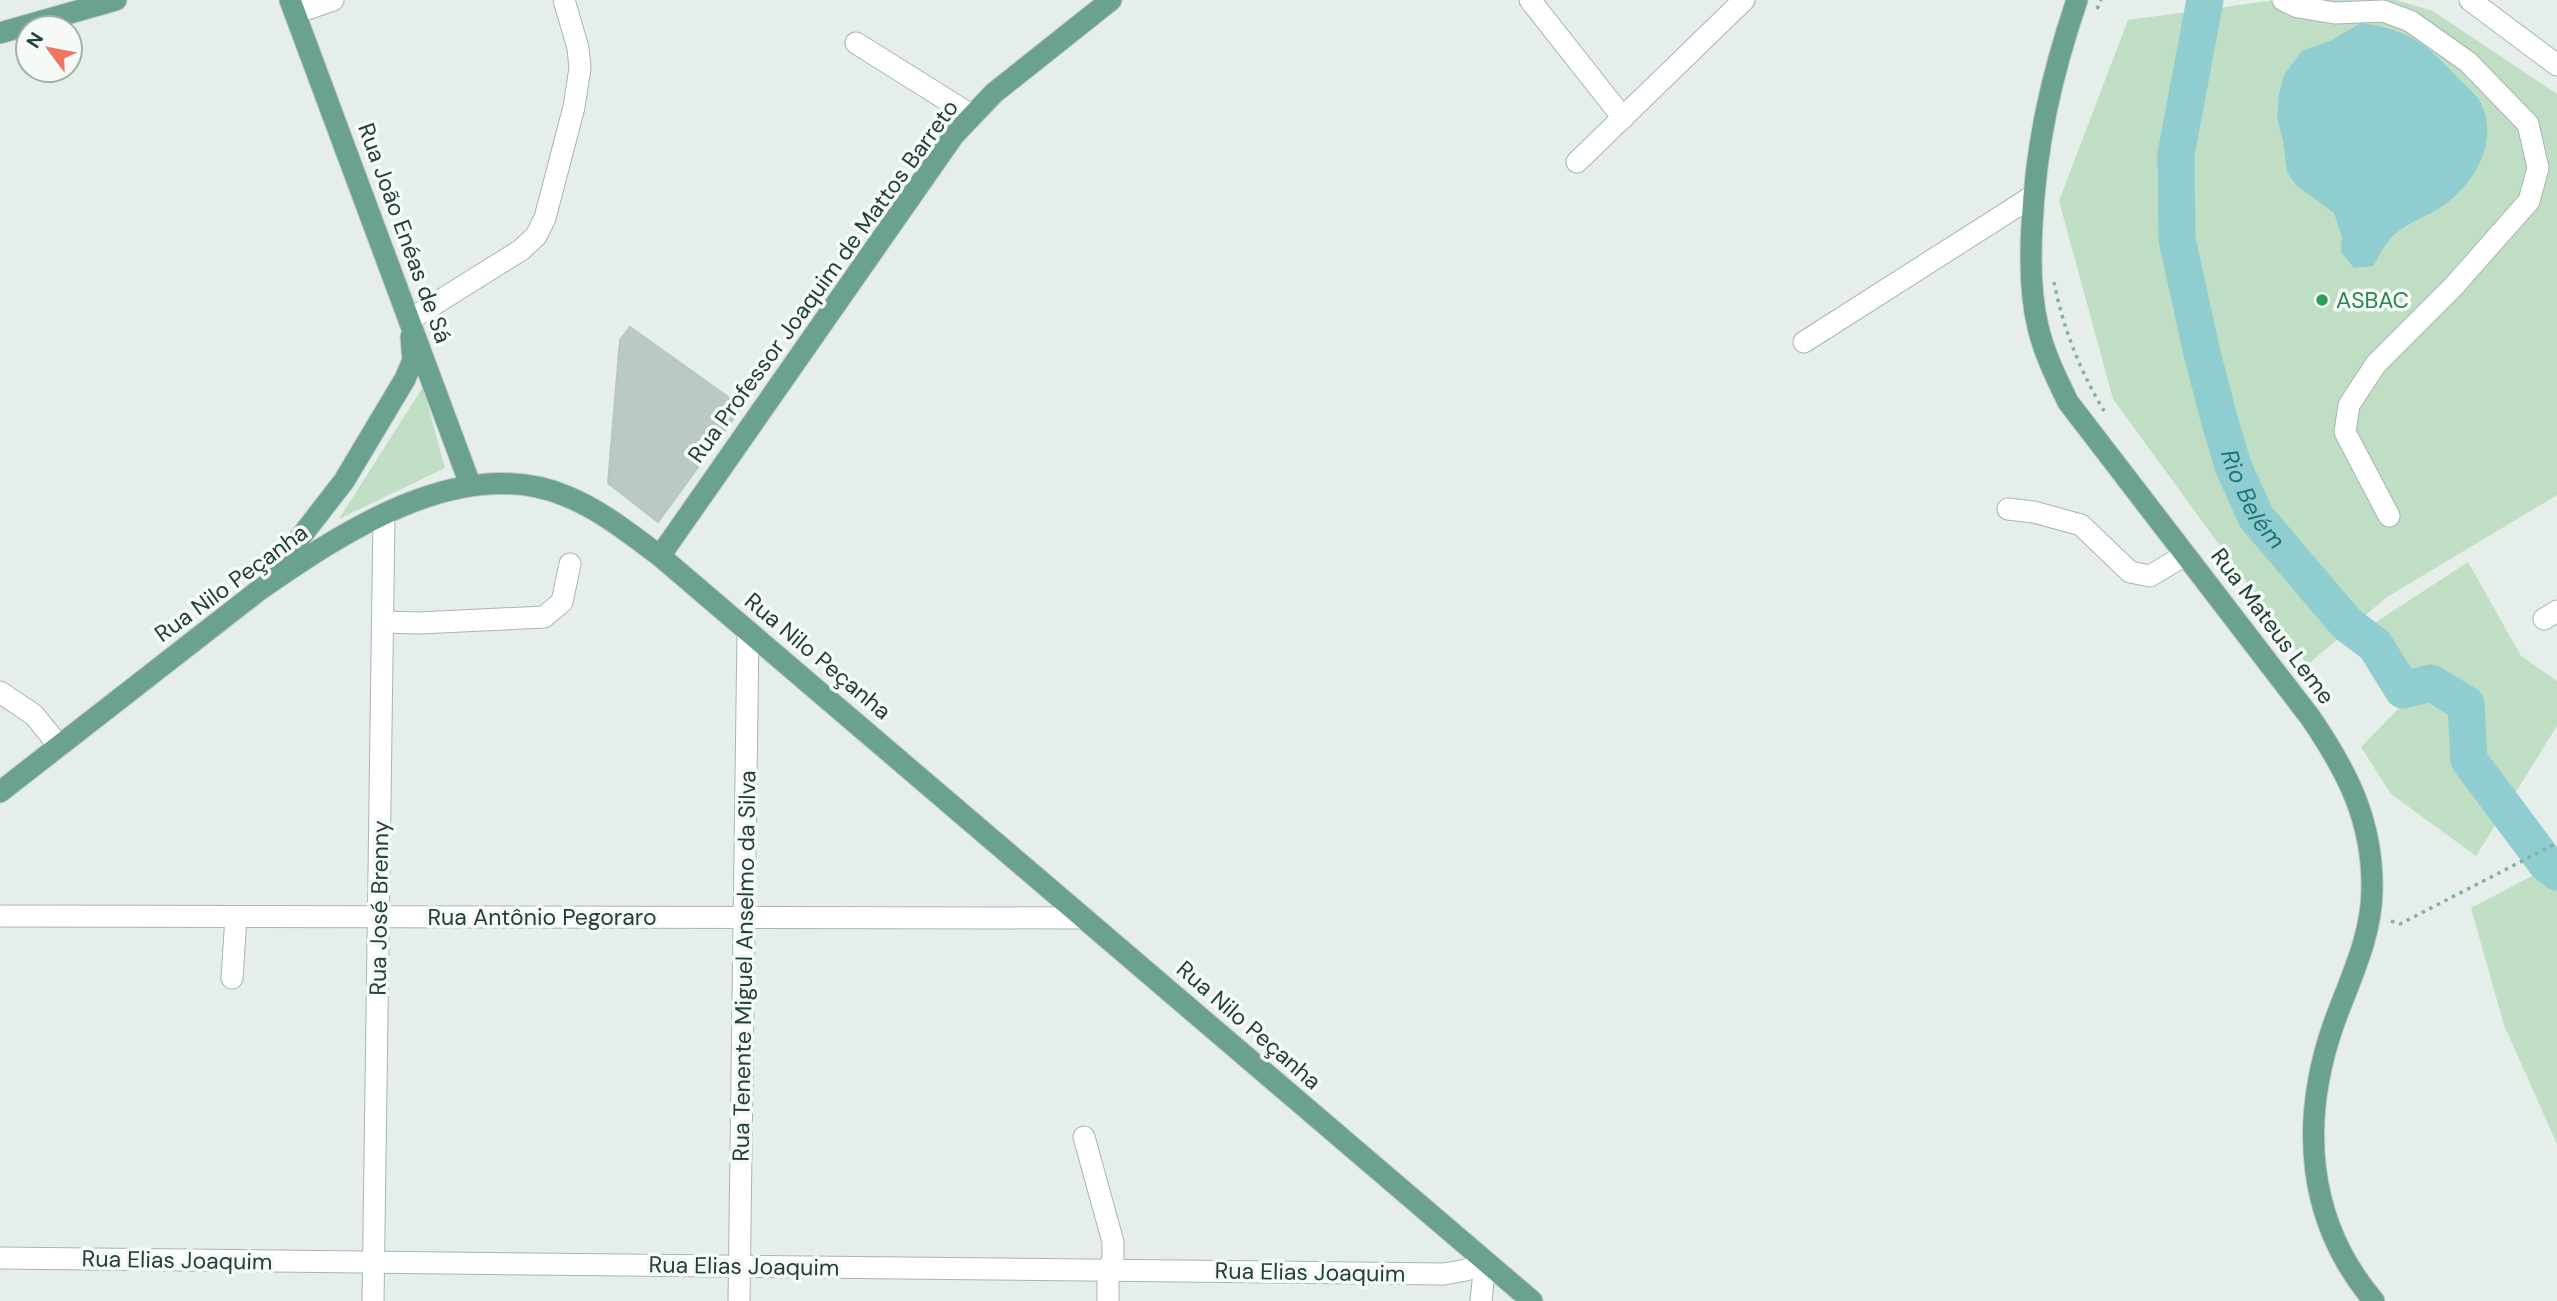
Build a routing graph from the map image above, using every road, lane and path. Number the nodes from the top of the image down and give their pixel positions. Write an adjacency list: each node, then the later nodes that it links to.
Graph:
1 (116, 0): 13 (main road)
2 (333, 0): 11 (street)
3 (564, 0): 21 (street)
4 (1111, 0): 16 (main road, Rua Professor Joaquim de Mattos Barreto)
5 (1530, 0): 17 (street)
6 (1744, 0): 17 (street)
7 (2077, 0): 19 (main road, Rua Mateus Leme)
8 (2102, 0): 12 (path)
9 (2283, 0): 27 (street)
10 (2470, 0): 15 (street)
11 (293, 6): 21 (main road, Rua João Enéas de Sá)
12 (2096, 12)
13 (0, 33)
14 (856, 43): 16 (street)
15 (2557, 65)
16 (971, 116): 29 (main road, Rua Professor Joaquim de Mattos Barreto)
17 (1623, 118): 18 (street)
18 (1577, 162)
19 (2033, 196): 22 (street); 28 (main road, Rua Mateus Leme)
20 (2053, 279): 23 (path)
21 (410, 320): 24 (main road, Rua João Enéas de Sá); 31 (main road)
22 (1804, 342)
23 (2106, 415)
24 (470, 484): 26 (main road, Rua Nilo Peçanha); 29 (main road, Rua Nilo Peçanha)
25 (2008, 509): 28 (street)
26 (384, 515): 31 (main road, Rua Nilo Peçanha); 32 (street, Rua José Brenny)
27 (2389, 516)
28 (2185, 555): 56 (main road, Rua Mateus Leme)
29 (660, 556): 33 (main road, Rua Nilo Peçanha)
30 (570, 564): 32 (street)
31 (258, 591): 35 (main road, Rua Nilo Peçanha)
32 (383, 622): 41 (street, Rua José Brenny)
33 (748, 631): 42 (street, Rua Tenente Miguel Anselmo da Silva); 43 (main road, Rua Nilo Peçanha)
34 (0, 692): 35 (street)
35 (59, 746): 36 (main road, Rua Nilo Peçanha)
36 (0, 792)
37 (2557, 844): 39 (path)
38 (0, 916): 40 (street, Rua Antônio Pegoraro)
39 (2388, 916)
40 (236, 917): 41 (street, Rua Antônio Pegoraro); 44 (street)
41 (379, 917): 42 (street, Rua Antônio Pegoraro); 47 (street, Rua José Brenny)
42 (744, 917): 43 (street, Rua Antônio Pegoraro); 49 (street, Rua Tenente Miguel Anselmo da Silva)
43 (1084, 918): 48 (main road, Rua Nilo Peçanha)
44 (232, 978)
45 (1084, 1137): 50 (street)
46 (0, 1258): 47 (street, Rua Elias Joaquim)
47 (373, 1262): 49 (street, Rua Elias Joaquim); 51 (street, Rua José Brenny)
48 (1485, 1262): 50 (street, Rua Elias Joaquim); 54 (street); 55 (main road, Rua Nilo Peçanha)
49 (739, 1266): 50 (street, Rua Elias Joaquim); 52 (street, Rua Tenente Miguel Anselmo da Silva)
50 (1108, 1270): 53 (street)
51 (373, 1301)
52 (739, 1301)
53 (1108, 1301)
54 (1481, 1301)
55 (1532, 1301)
56 (2374, 1301)

